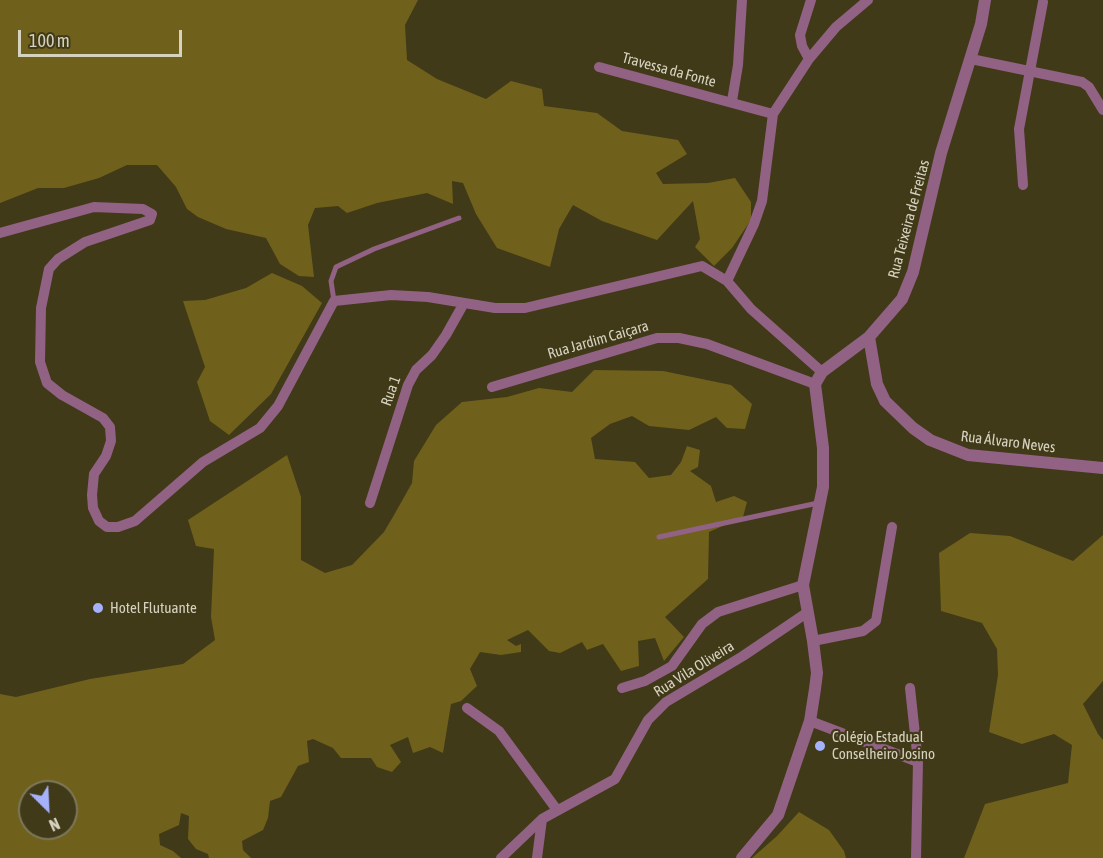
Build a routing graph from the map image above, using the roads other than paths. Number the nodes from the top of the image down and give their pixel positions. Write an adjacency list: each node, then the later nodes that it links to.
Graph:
1 (742, 0): 10 (street, Travessa da Fonte)
2 (811, 0): 6 (street)
3 (868, 0): 6 (street)
4 (985, 0): 7 (street, Rua Teixeira de Freitas)
5 (1043, 2): 9 (street)
6 (809, 59): 12 (street)
7 (971, 59): 9 (street); 19 (street, Rua Teixeira de Freitas)
8 (599, 67): 10 (street, Travessa da Fonte)
9 (1028, 71): 11 (street); 13 (street)
10 (732, 101): 12 (street, Travessa da Fonte)
11 (1103, 110)
12 (774, 114): 16 (street)
13 (1023, 185)
14 (459, 218): 17 (lane)
15 (0, 233): 17 (street)
16 (727, 281): 18 (street); 20 (street)
17 (334, 301): 18 (street)
18 (464, 303): 25 (street, Rua 1)
19 (869, 337): 20 (street, Rua Teixeira de Freitas); 23 (street, Rua Álvaro Neves)
20 (822, 372): 21 (street, Rua Teixeira de Freitas)
21 (815, 384): 22 (street, Rua Jardim Caiçara); 24 (street)
22 (492, 387)
23 (1103, 468)
24 (819, 502): 27 (lane); 28 (street)
25 (370, 503)
26 (892, 527): 30 (street)
27 (659, 537)
28 (804, 585): 29 (street); 31 (street)
29 (808, 612): 30 (street); 36 (street, Rua Vila Oliveira)
30 (813, 641): 34 (street)
31 (622, 688)
32 (910, 688): 35 (street)
33 (467, 708): 36 (street)
34 (810, 721): 35 (street); 40 (street)
35 (918, 762): 41 (street)
36 (557, 810): 37 (street, Rua Vila Oliveira)
37 (542, 819): 38 (street, Rua Vila Oliveira); 39 (street)
38 (501, 858)
39 (537, 858)
40 (742, 858)
41 (916, 858)

